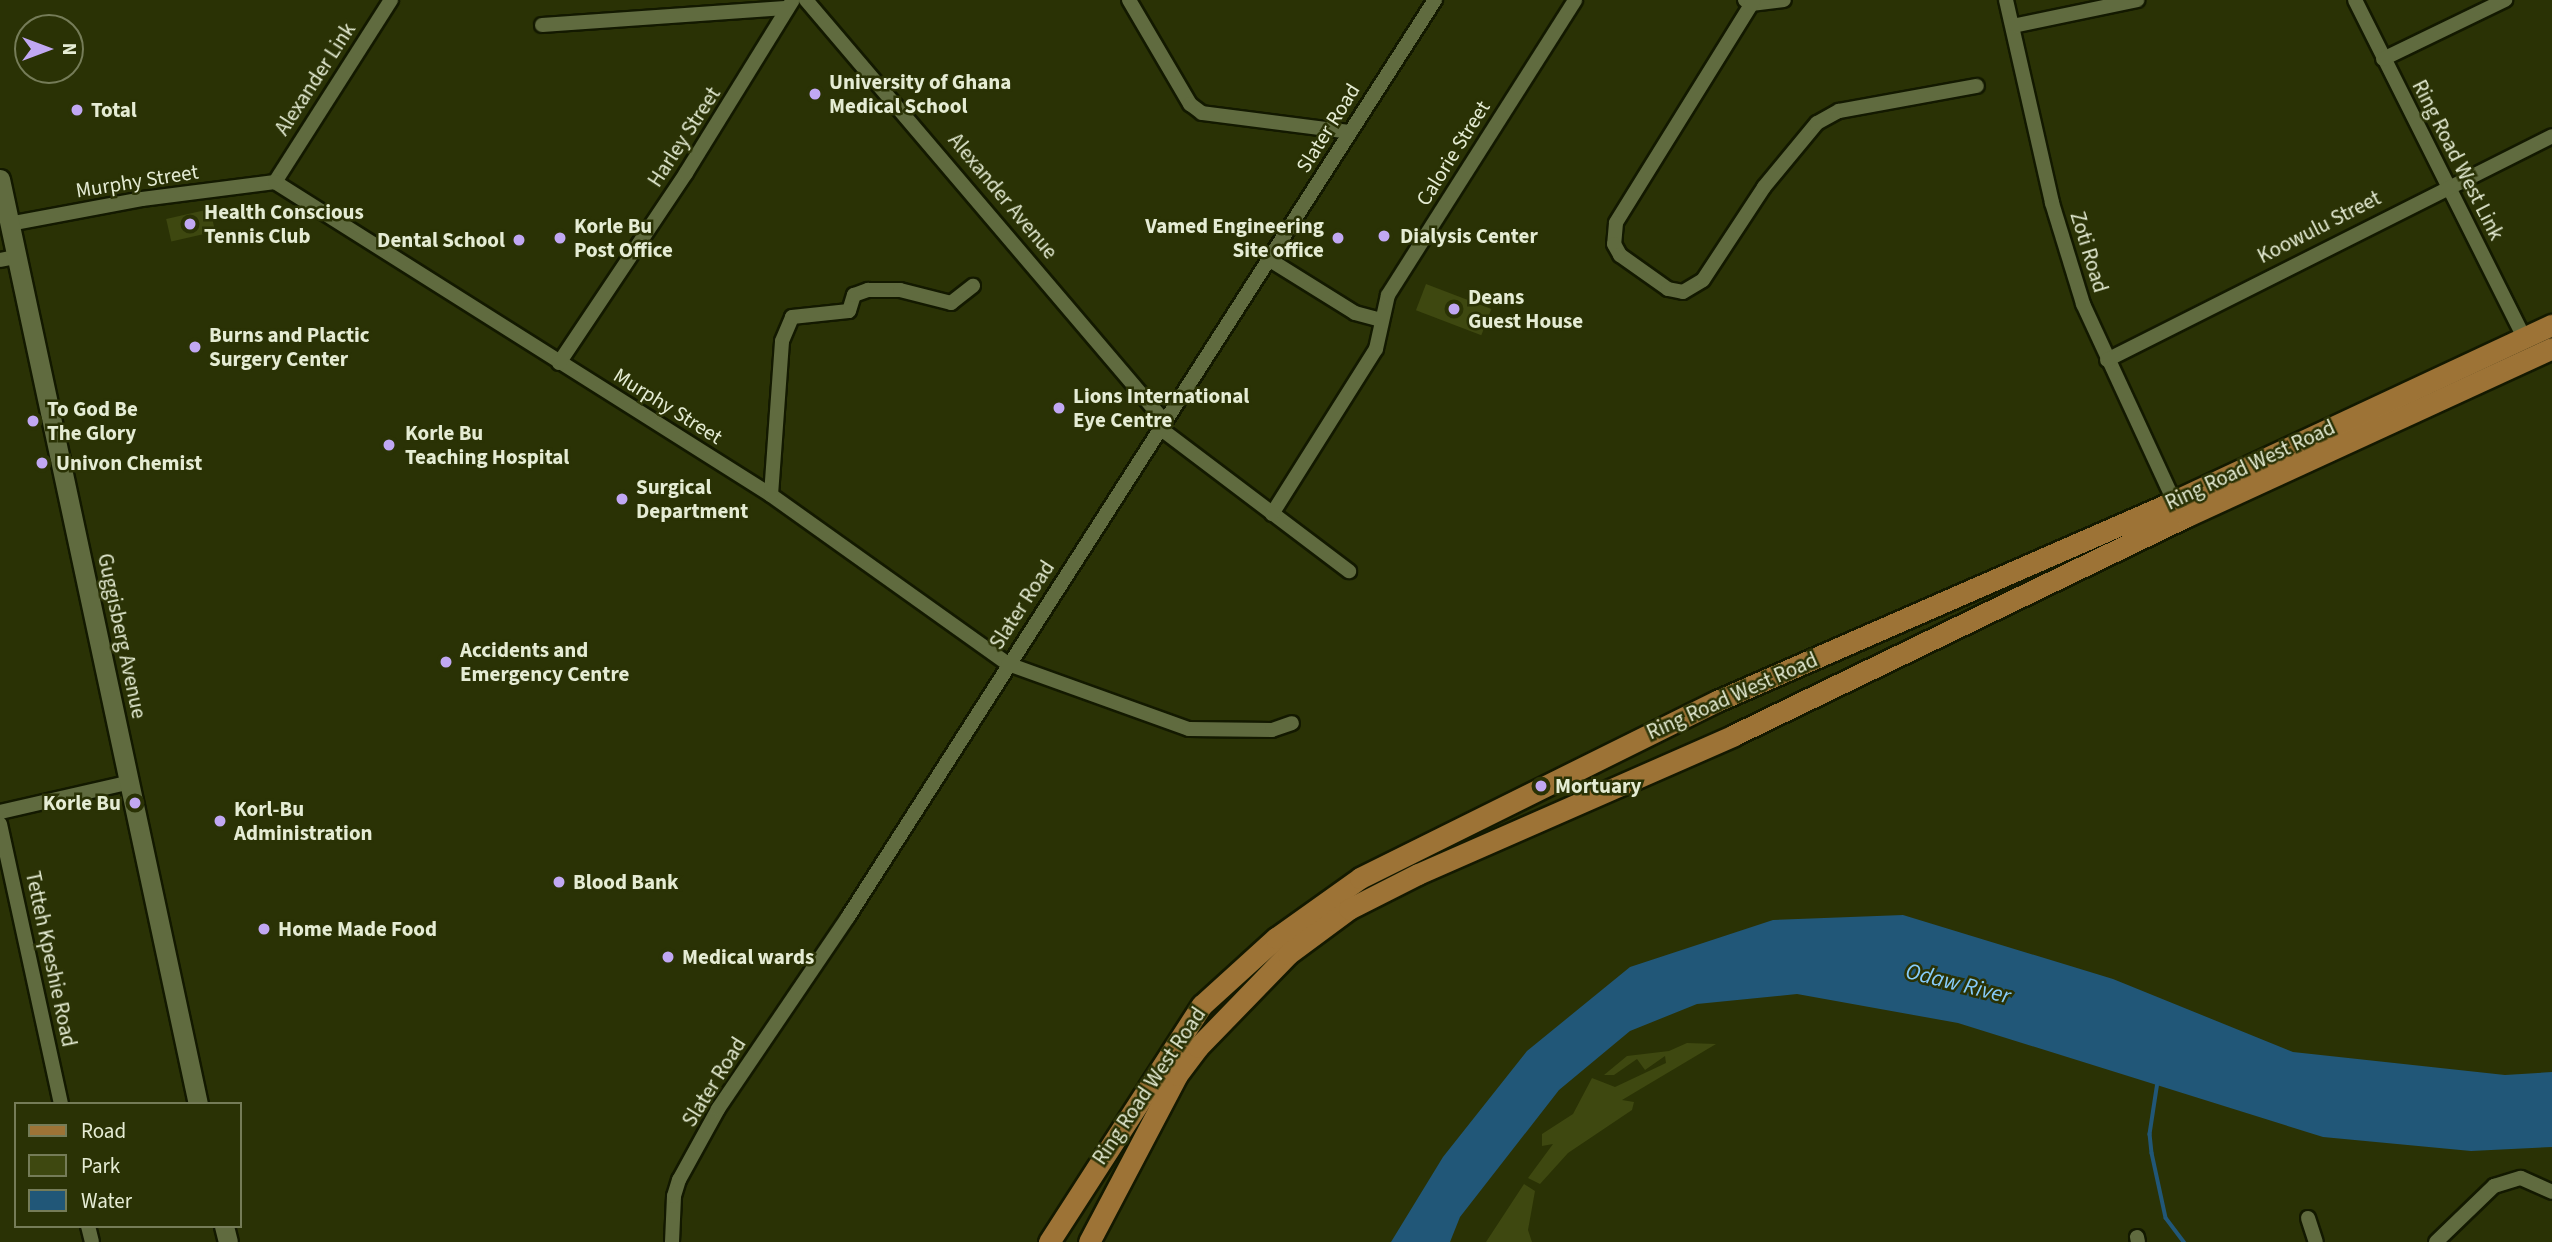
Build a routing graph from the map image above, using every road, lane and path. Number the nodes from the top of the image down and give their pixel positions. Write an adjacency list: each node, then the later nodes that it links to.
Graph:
1 (391, 0): 20 (street, Alexander Link)
2 (806, 0): 32 (street, Alexander Avenue)
3 (1129, 0): 17 (street)
4 (1435, 0): 17 (street, Slater Road)
5 (1575, 0): 26 (street, Calorie Street)
6 (1784, 0): 11 (street)
7 (2007, 0): 14 (street, Zoti Road)
8 (2137, 0): 14 (street)
9 (2355, 0): 15 (street, Ring Road West Link)
10 (2505, 0): 15 (street)
11 (1750, 1): 16 (street)
12 (789, 4): 13 (street); 31 (street, Harley Street)
13 (542, 25)
14 (2014, 26): 30 (street, Zoti Road)
15 (2383, 59): 21 (street, Ring Road West Link)
16 (1977, 86)
17 (1350, 132): 24 (street, Slater Road)
18 (2552, 136): 21 (street, Koowulu Street)
19 (0, 179): 22 (main road, Guggisberg Avenue)
20 (275, 181): 22 (street, Murphy Street); 31 (street, Murphy Street)
21 (2448, 184): 28 (street, Ring Road West Link); 30 (street, Koowulu Street)
22 (9, 224): 23 (main road, Guggisberg Avenue)
23 (8, 258): 41 (main road, Guggisberg Avenue)
24 (1270, 260): 26 (street); 32 (street, Slater Road)
25 (973, 286): 33 (street)
26 (1381, 320): 35 (street, Calorie Street)
27 (2552, 325): 28 (main road, Ring Road West Road)
28 (2524, 338): 34 (main road, Ring Road West Road)
29 (2552, 348): 40 (main road, Ring Road West Road)
30 (2107, 360): 34 (street, Zoti Road)
31 (559, 363): 33 (street, Murphy Street)
32 (1163, 425): 35 (street, Alexander Avenue); 37 (street, Slater Road)
33 (771, 495): 37 (street, Murphy Street)
34 (2174, 501): 38 (main road, Ring Road West Road)
35 (1272, 514): 36 (street, Alexander Avenue)
36 (1349, 571)
37 (1009, 664): 39 (street, Murphy Street); 48 (street, Slater Road)
38 (1717, 701): 40 (main road); 49 (main road, Ring Road West Road)
39 (1292, 723)
40 (1734, 735): 50 (main road, Ring Road West Road)
41 (131, 782): 42 (street); 45 (main road, Guggisberg Avenue)
42 (0, 812)
43 (0, 824): 44 (street, Tetteh Kpeshie Road)
44 (61, 1102)
45 (198, 1102)
46 (2552, 1192): 52 (street)
47 (2308, 1218): 51 (street)
48 (672, 1242)
49 (1049, 1242)
50 (1089, 1242)
51 (2316, 1242)
52 (2436, 1242)

